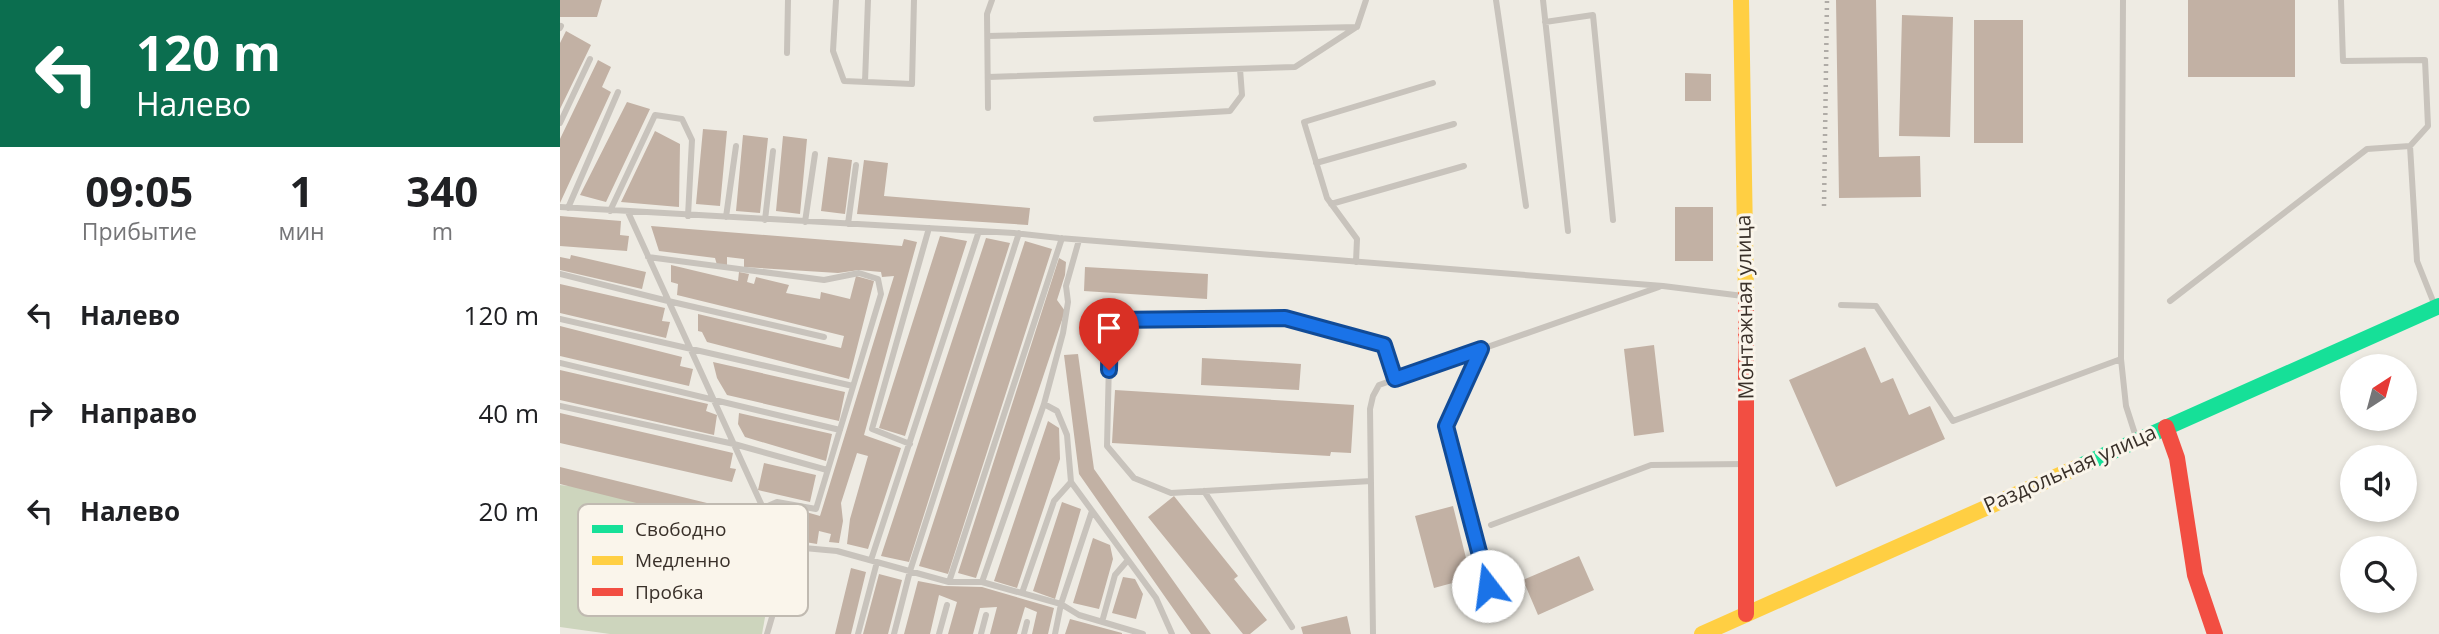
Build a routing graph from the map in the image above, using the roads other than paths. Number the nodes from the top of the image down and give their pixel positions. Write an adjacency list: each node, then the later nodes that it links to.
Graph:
1 (788, 0): 15 (lane)
2 (836, 0): 19 (lane)
3 (868, 0): 19 (lane)
4 (914, 0): 19 (lane)
5 (992, 0): 14 (lane)
6 (1366, 0): 13 (lane)
7 (1496, 0): 34 (lane)
8 (1543, 0): 12 (lane)
9 (1741, 0): 55 (street, Монтажная улица)
10 (2123, 0): 64 (lane)
11 (2341, 0): 27 (lane)
12 (1545, 22): 42 (lane); 47 (lane)
13 (1357, 26): 14 (lane); 17 (lane)
14 (988, 36): 18 (lane)
15 (787, 53)
16 (590, 59): 24 (lane)
17 (1240, 69): 18 (lane); 23 (lane)
18 (988, 77): 22 (lane)
19 (865, 82)
20 (1433, 83): 30 (lane)
21 (618, 92): 36 (lane)
22 (988, 107)
23 (1096, 119)
24 (560, 123)
25 (1454, 124): 30 (lane)
26 (736, 146): 40 (lane)
27 (2410, 146): 56 (lane); 59 (lane)
28 (773, 151): 41 (lane)
29 (815, 154): 43 (lane)
30 (1316, 163): 33 (lane)
31 (856, 165): 44 (lane)
32 (1464, 166): 33 (lane)
33 (1331, 204): 52 (lane)
34 (1525, 206)
35 (560, 207): 36 (lane)
36 (568, 208): 37 (lane)
37 (610, 211): 38 (lane); 39 (lane)
38 (628, 212): 39 (lane); 51 (lane)
39 (688, 216): 40 (lane)
40 (726, 218): 41 (lane)
41 (765, 220): 43 (lane)
42 (1613, 220)
43 (805, 222): 44 (lane)
44 (848, 224): 45 (lane)
45 (929, 228): 46 (lane); 74 (lane)
46 (979, 231): 48 (lane); 74 (lane)
47 (1568, 231)
48 (1019, 233): 49 (lane); 88 (lane)
49 (1062, 238): 50 (lane); 89 (lane)
50 (1079, 240): 52 (lane); 69 (lane)
51 (648, 257): 57 (lane); 67 (lane)
52 (1356, 262): 54 (lane)
53 (560, 274): 57 (lane)
54 (1663, 286): 55 (lane); 63 (lane)
55 (1745, 296): 76 (street, Монтажная улица)
56 (2170, 301)
57 (668, 302): 61 (lane); 62 (lane)
58 (1841, 305): 64 (lane)
59 (2437, 307): 71 (street, Раздольная улица)
60 (560, 319): 62 (lane)
61 (824, 337)
62 (690, 348): 67 (lane); 68 (lane)
63 (1481, 349): 66 (lane); 91 (lane)
64 (2121, 359): 73 (lane)
65 (560, 363): 68 (lane)
66 (1395, 379): 78 (lane); 80 (lane)
67 (853, 386): 72 (lane)
68 (713, 399): 72 (lane); 75 (lane)
69 (1044, 404): 79 (lane); 90 (lane)
70 (560, 406): 75 (lane)
71 (2166, 427): 73 (street, Раздольная улица); 112 (street)
72 (840, 430): 77 (lane)
73 (2137, 439): 95 (street, Раздольная улица)
74 (910, 443): 87 (lane)
75 (734, 444): 77 (lane); 81 (lane)
76 (1746, 464): 84 (lane); 95 (street, Монтажная улица)
77 (827, 470): 82 (lane)
78 (1371, 481): 80 (lane); 111 (lane)
79 (1071, 482): 83 (lane); 92 (lane)
80 (1204, 491): 100 (lane)
81 (761, 504)
82 (808, 508)
83 (1093, 511): 86 (lane); 93 (lane)
84 (1491, 525)
85 (808, 548): 87 (lane)
86 (1128, 560): 99 (lane); 110 (lane)
87 (874, 561): 88 (lane); 103 (lane)
88 (910, 571): 89 (lane); 104 (lane)
89 (949, 582): 90 (lane)
90 (982, 582): 92 (lane)
91 (1488, 586)
92 (1022, 593): 93 (lane)
93 (1061, 604): 99 (lane); 108 (lane)
94 (947, 605): 105 (lane)
95 (1746, 614): 101 (street, Раздольная улица)
96 (986, 615): 106 (lane)
97 (772, 616): 102 (lane)
98 (1027, 622): 107 (lane)
99 (1102, 622): 109 (lane)
100 (1292, 627)
101 (1710, 632)
102 (767, 634)
103 (858, 634)
104 (894, 634)
105 (939, 634)
106 (981, 634)
107 (1024, 634)
108 (1055, 634)
109 (1143, 634)
110 (1172, 634)
111 (1373, 634)
112 (2215, 634)

